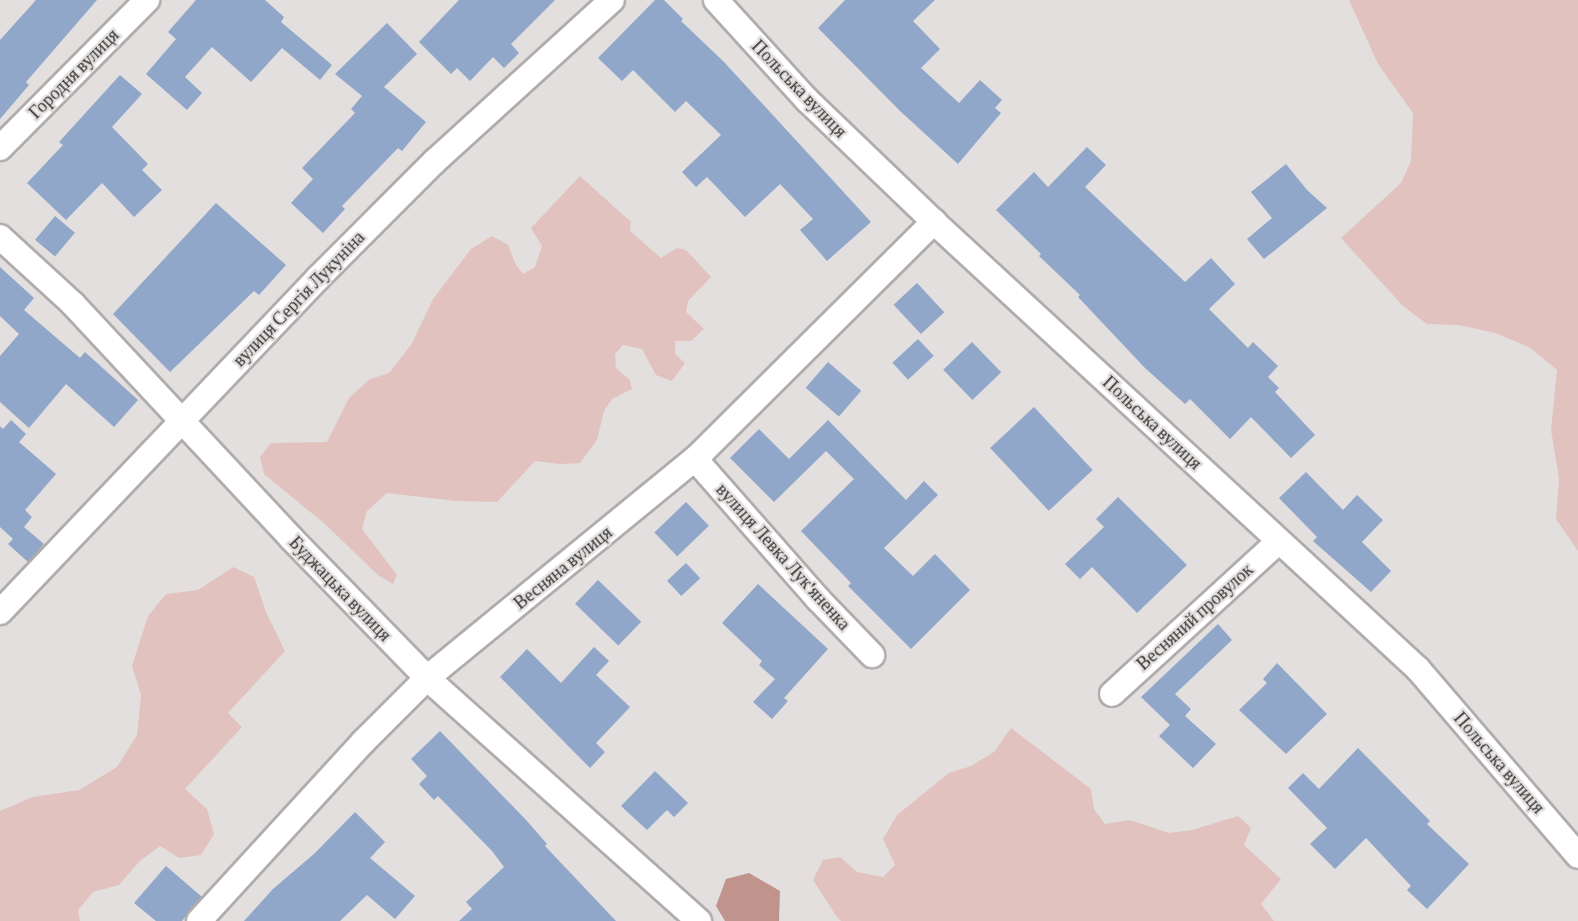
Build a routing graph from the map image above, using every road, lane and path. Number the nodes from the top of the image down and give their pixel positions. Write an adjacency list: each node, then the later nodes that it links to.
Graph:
1 (147, 0): 4 (street, Городня вулиця)
2 (612, 0): 7 (street, вулиця Сергія Лукуніна)
3 (716, 0): 5 (street, Польська вулиця)
4 (0, 148)
5 (934, 222): 8 (street, Весняна вулиця); 9 (street, Польська вулиця)
6 (0, 237): 7 (street, Буджацька вулиця)
7 (183, 421): 10 (street, вулиця Сергія Лукуніна); 12 (street, Буджацька вулиця)
8 (695, 459): 11 (street, вулиця Левка Лук'яненка); 12 (street, Весняна вулиця)
9 (1279, 541): 13 (street, Весняний провулок); 14 (street, Польська вулиця)
10 (0, 612)
11 (872, 655)
12 (427, 678): 15 (street, Весняна вулиця); 16 (street, Буджацька вулиця)
13 (1112, 694)
14 (1578, 856)
15 (199, 921)
16 (699, 921)

